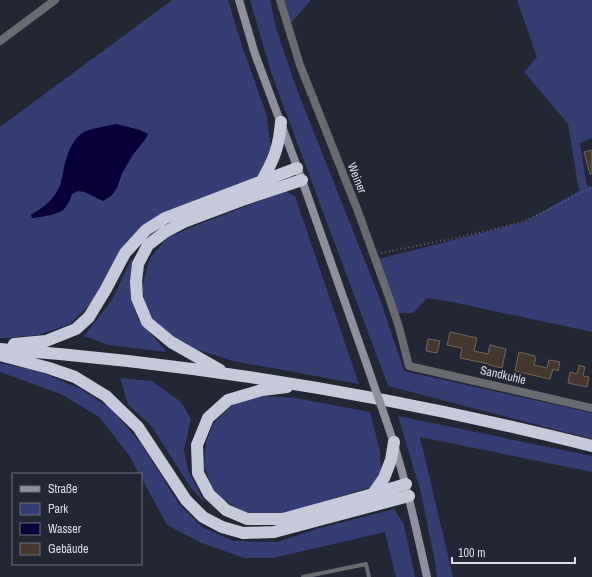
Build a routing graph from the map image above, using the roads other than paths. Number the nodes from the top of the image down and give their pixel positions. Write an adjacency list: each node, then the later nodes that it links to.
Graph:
1 (55, 0): 4 (street)
2 (239, 0): 5 (main road)
3 (280, 0): 12 (street, Weiner)
4 (0, 41)
5 (281, 122): 6 (main road); 8 (highway)
6 (297, 168): 7 (main road); 8 (highway)
7 (302, 180): 13 (highway); 16 (main road, bridge)
8 (261, 182): 9 (highway)
9 (0, 345)
10 (0, 349): 13 (highway)
11 (0, 355): 18 (highway)
12 (409, 366): 15 (street, Sandkuhle)
13 (226, 374): 14 (highway)
14 (301, 386): 17 (highway); 19 (highway)
15 (592, 408)
16 (394, 442): 18 (main road); 19 (highway)
17 (592, 446)
18 (407, 490): 19 (highway); 22 (main road)
19 (373, 494)
20 (303, 577): 21 (lane)
21 (369, 577)
22 (427, 577)

